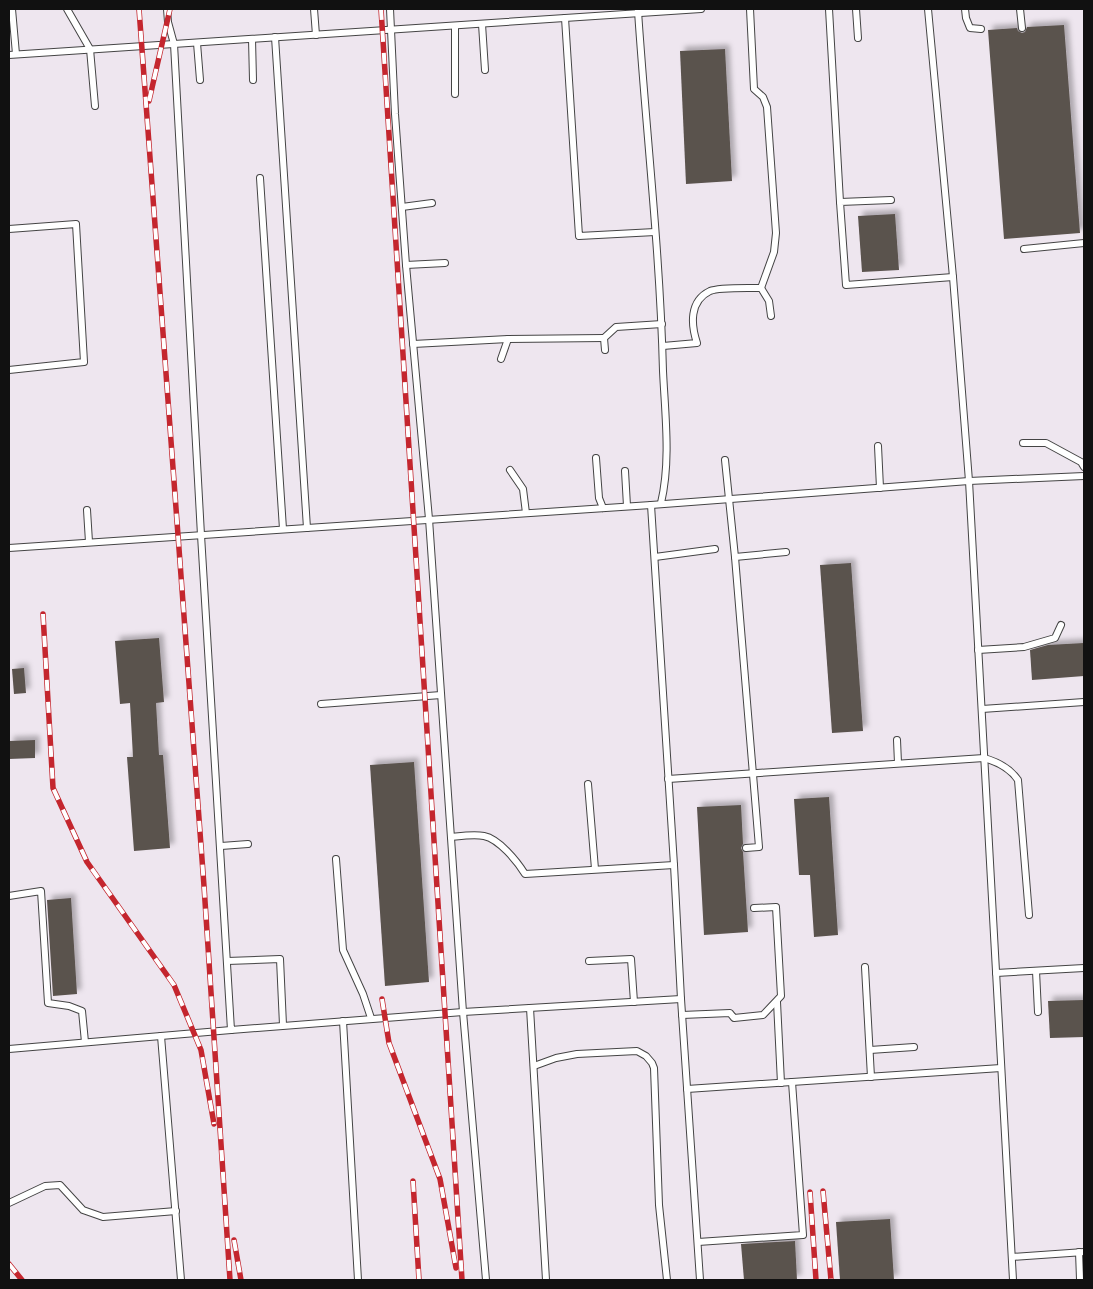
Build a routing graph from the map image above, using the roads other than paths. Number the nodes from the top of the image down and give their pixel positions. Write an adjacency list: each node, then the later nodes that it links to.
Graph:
1 (12, 9): 27 (lane)
2 (67, 9): 26 (lane)
3 (169, 9): 25 (lane)
4 (314, 9): 20 (lane)
5 (390, 9): 19 (lane)
6 (701, 9): 13 (lane)
7 (750, 9): 45 (lane)
8 (829, 9): 35 (lane)
9 (856, 9): 22 (lane)
10 (928, 9): 44 (lane)
11 (965, 9): 18 (lane)
12 (1020, 9): 17 (lane)
13 (638, 11): 14 (lane); 39 (lane)
14 (565, 18): 15 (lane); 39 (lane)
15 (482, 24): 16 (lane); 28 (lane)
16 (455, 26): 19 (lane); 31 (lane)
17 (1022, 28)
18 (981, 29)
19 (390, 30): 20 (lane); 37 (lane)
20 (316, 35): 21 (lane)
21 (275, 37): 23 (lane); 73 (lane)
22 (858, 38)
23 (252, 39): 24 (lane); 30 (lane)
24 (197, 43): 25 (lane); 29 (lane)
25 (174, 44): 26 (lane); 75 (lane)
26 (90, 50): 27 (lane); 32 (lane)
27 (12, 55)
28 (485, 70)
29 (200, 80)
30 (253, 80)
31 (455, 94)
32 (95, 106)
33 (260, 178): 74 (lane)
34 (891, 200): 35 (lane)
35 (840, 202): 44 (lane)
36 (432, 203): 37 (lane)
37 (402, 207): 43 (lane)
38 (9, 229): 54 (lane)
39 (655, 232): 47 (lane)
40 (1084, 243): 41 (lane)
41 (1024, 248)
42 (445, 263): 43 (lane)
43 (406, 265): 50 (lane)
44 (953, 277): 63 (lane)
45 (761, 288): 46 (lane); 51 (lane)
46 (771, 316)
47 (662, 324): 48 (lane); 51 (lane)
48 (604, 338): 49 (lane); 52 (lane)
49 (508, 339): 50 (lane); 53 (lane)
50 (413, 344): 72 (lane)
51 (662, 346): 66 (lane)
52 (604, 350)
53 (501, 359)
54 (9, 370)
55 (1023, 443): 59 (lane)
56 (878, 446): 64 (lane)
57 (596, 458): 69 (lane)
58 (725, 460): 65 (lane)
59 (1084, 467)
60 (510, 470): 71 (lane)
61 (625, 472): 68 (lane)
62 (1084, 476): 63 (lane)
63 (969, 481): 64 (lane); 83 (lane)
64 (880, 488): 65 (lane)
65 (729, 498): 66 (lane); 81 (lane)
66 (661, 503): 67 (lane)
67 (651, 505): 68 (lane); 80 (lane)
68 (627, 506): 69 (lane)
69 (603, 508): 71 (lane)
70 (88, 510): 76 (lane)
71 (526, 513): 72 (lane)
72 (429, 519): 73 (lane); 84 (lane)
73 (307, 528): 74 (lane)
74 (283, 529): 75 (lane)
75 (201, 535): 76 (lane); 96 (lane)
76 (89, 542): 77 (lane)
77 (9, 548)
78 (715, 550): 80 (lane)
79 (786, 552): 81 (lane)
80 (655, 556): 92 (lane)
81 (735, 557): 91 (lane)
82 (1061, 625): 83 (lane)
83 (978, 650): 87 (lane)
84 (440, 695): 86 (lane); 94 (lane)
85 (1084, 702): 87 (lane)
86 (321, 704)
87 (982, 709): 89 (lane)
88 (897, 740): 90 (lane)
89 (984, 758): 90 (lane); 103 (lane); 109 (lane)
90 (898, 763): 91 (lane)
91 (754, 772): 92 (lane); 97 (lane)
92 (668, 779): 99 (lane)
93 (588, 784): 100 (lane)
94 (451, 836): 100 (lane); 114 (lane)
95 (248, 844): 96 (lane)
96 (221, 846): 104 (lane)
97 (746, 848)
98 (336, 859): 117 (lane)
99 (674, 865): 100 (lane); 110 (lane)
100 (595, 869)
101 (9, 896): 122 (lane)
102 (754, 908): 112 (lane)
103 (1029, 915)
104 (228, 961): 119 (lane); 120 (lane)
105 (589, 961): 111 (lane)
106 (865, 967): 125 (lane)
107 (1084, 968): 108 (lane)
108 (1036, 971): 109 (lane); 115 (lane)
109 (996, 974): 127 (lane)
110 (681, 999): 111 (lane); 116 (lane)
111 (634, 1002): 113 (lane)
112 (777, 1002): 116 (lane); 130 (lane)
113 (530, 1008): 114 (lane); 126 (lane)
114 (463, 1012): 117 (lane); 140 (lane)
115 (1038, 1012)
116 (682, 1015): 131 (lane)
117 (371, 1018): 118 (lane)
118 (343, 1021): 119 (lane); 139 (lane)
119 (283, 1025): 120 (lane)
120 (231, 1030): 121 (lane)
121 (161, 1036): 122 (lane); 133 (lane)
122 (85, 1042): 124 (lane)
123 (914, 1047): 125 (lane)
124 (9, 1049)
125 (870, 1050): 128 (lane)
126 (534, 1066): 141 (lane); 142 (lane)
127 (1001, 1068): 128 (lane); 136 (lane)
128 (871, 1077): 129 (lane)
129 (792, 1082): 130 (lane); 134 (lane)
130 (781, 1083): 131 (lane)
131 (687, 1089): 134 (lane)
132 (9, 1203): 133 (lane)
133 (176, 1211): 138 (lane)
134 (698, 1242): 143 (lane)
135 (1081, 1252): 136 (lane); 137 (lane)
136 (1012, 1258): 144 (lane)
137 (1080, 1279)
138 (181, 1280)
139 (358, 1280)
140 (486, 1280)
141 (546, 1280)
142 (666, 1280)
143 (700, 1280)
144 (1013, 1280)

